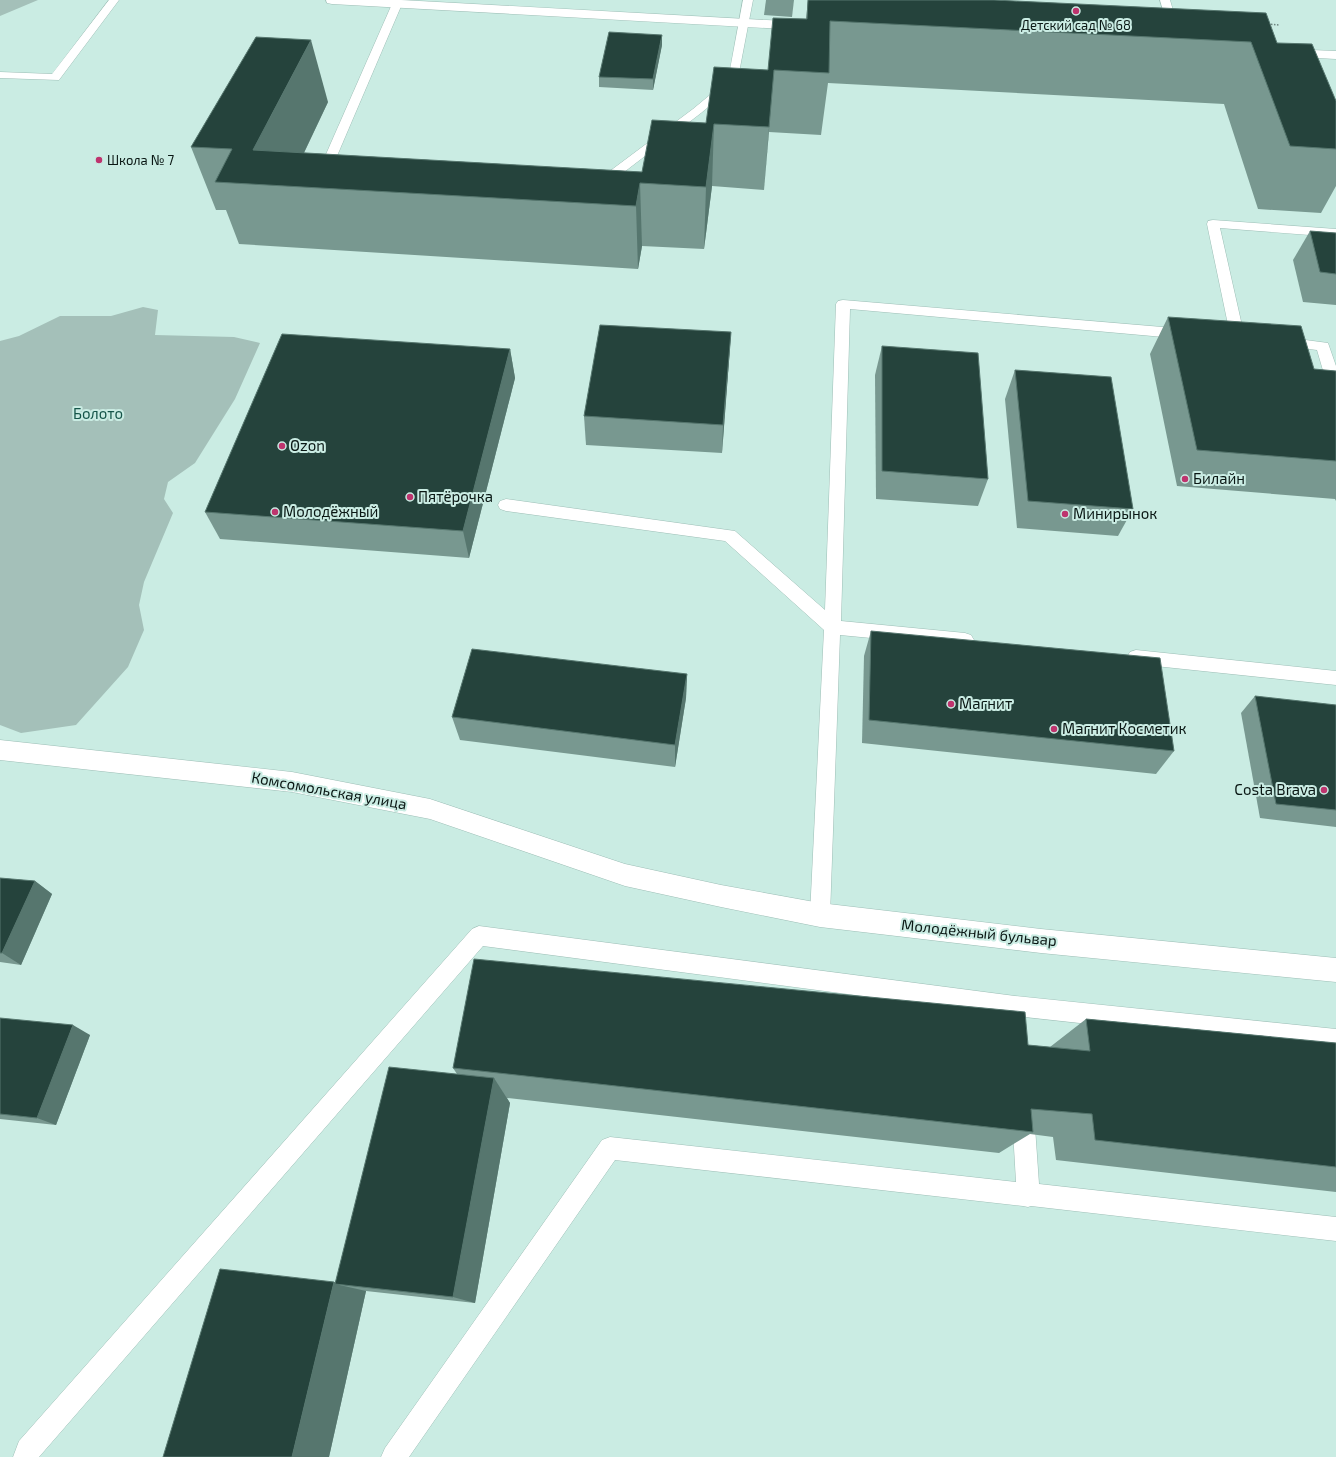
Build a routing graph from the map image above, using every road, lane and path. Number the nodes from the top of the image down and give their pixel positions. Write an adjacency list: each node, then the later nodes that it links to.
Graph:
1 (114, 0): 13 (lane)
2 (332, 0): 5 (street)
3 (748, 0): 6 (lane)
4 (1165, 0): 10 (lane)
5 (397, 4): 6 (street); 14 (lane)
6 (744, 23): 9 (street); 15 (lane)
7 (1266, 24): 8 (path)
8 (1281, 25)
9 (815, 27)
10 (1177, 40)
11 (1270, 52): 12 (street)
12 (1336, 56)
13 (0, 75)
14 (335, 184)
15 (588, 194)
16 (1336, 233): 19 (lane)
17 (1199, 335): 24 (lane)
18 (1222, 337): 19 (lane)
19 (1238, 339): 20 (lane)
20 (1254, 340)
21 (1269, 341): 22 (lane)
22 (1336, 391)
23 (506, 505): 24 (lane)
24 (832, 627): 25 (lane); 30 (lane)
25 (981, 642)
26 (1123, 656): 27 (lane)
27 (1336, 678)
28 (0, 750): 29 (street, Комсомольская улица)
29 (625, 875): 30 (street, Молодёжный бульвар)
30 (820, 915): 31 (street, Молодёжный бульвар)
31 (1336, 970)
32 (1015, 1006): 33 (lane); 34 (lane); 38 (lane)
33 (1017, 1030)
34 (1336, 1040)
35 (1022, 1093): 36 (lane)
36 (1028, 1196): 37 (lane); 39 (lane)
37 (1336, 1229)
38 (26, 1457)
39 (394, 1457)

